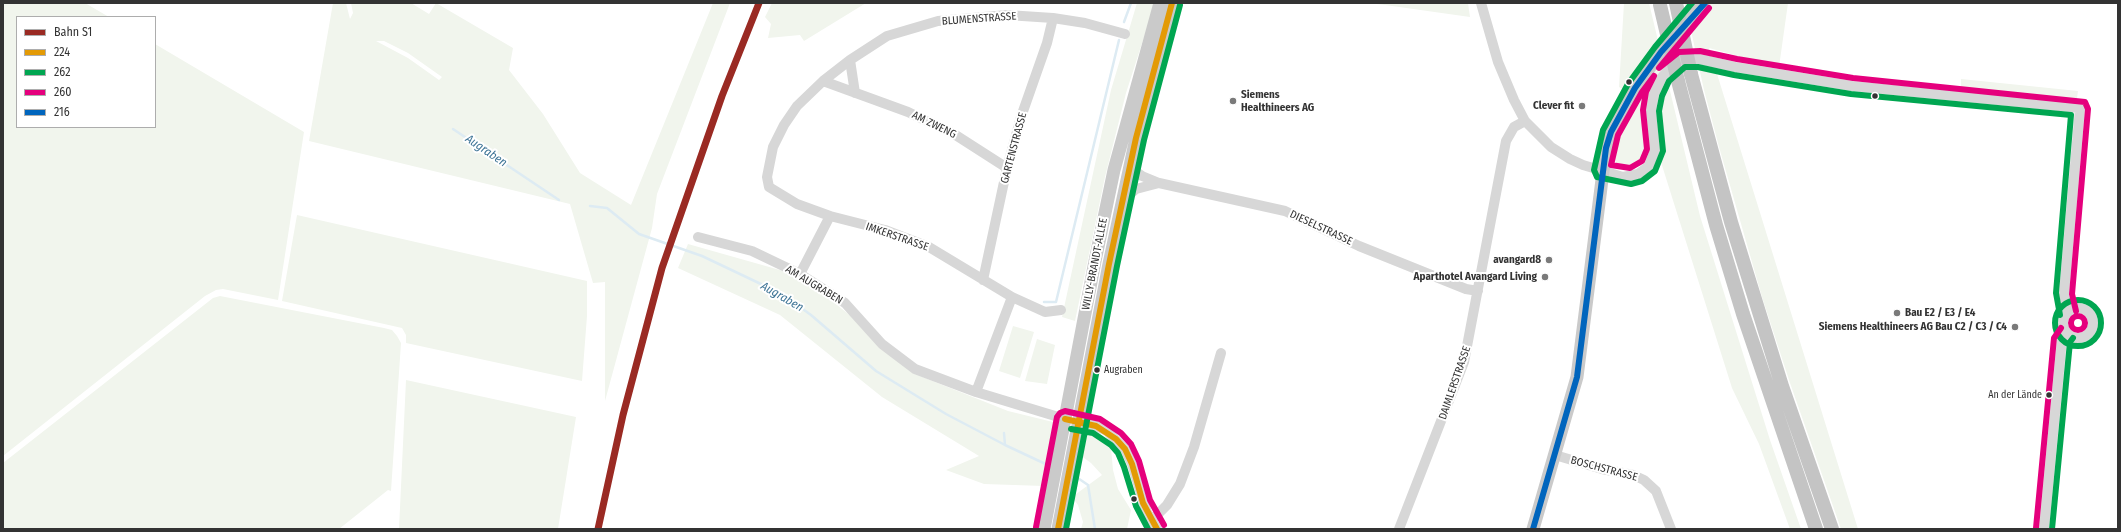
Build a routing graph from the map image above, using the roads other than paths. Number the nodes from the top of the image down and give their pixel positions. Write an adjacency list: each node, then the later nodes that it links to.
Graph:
1 (1160, 3): 29 (main road, WILLY-BRANDT-ALLEE)
2 (1172, 3): 13 (main road, WILLY-BRANDT-ALLEE)
3 (1481, 3): 12 (street)
4 (1676, 3): 39 (highway, bridge)
5 (1660, 4): 38 (highway, bridge)
6 (1703, 4): 15 (main road)
7 (1053, 18): 8 (street, BLUMENSTRASSE); 9 (street, BLUMENSTRASSE); 14 (street, GARTENSTRASSE)
8 (1126, 34)
9 (850, 60): 10 (street, BLUMENSTRASSE); 11 (street)
10 (823, 81): 11 (street, AM ZWENG); 18 (street, BLUMENSTRASSE)
11 (855, 93): 14 (street, AM ZWENG)
12 (1525, 121): 15 (street); 22 (street, DAIMLERSTRASSE)
13 (1131, 163): 16 (street, DIESELSTRASSE); 17 (main road, WILLY-BRANDT-ALLEE)
14 (1007, 168): 21 (street, GARTENSTRASSE)
15 (1602, 171): 25 (street); 31 (main road)
16 (1159, 183): 17 (street, DIESELSTRASSE); 22 (street, DIESELSTRASSE)
17 (1122, 202): 30 (main road, WILLY-BRANDT-ALLEE)
18 (830, 216): 20 (street); 21 (street, IMKERSTRASSE)
19 (698, 238): 20 (street, AM AUGRABEN)
20 (800, 274): 28 (street, AM AUGRABEN)
21 (984, 280): 23 (street, IMKERSTRASSE)
22 (1478, 291): 35 (street, DAIMLERSTRASSE)
23 (1012, 297): 24 (street, IMKERSTRASSE); 28 (street)
24 (1061, 310)
25 (2068, 313): 26 (street); 26 (street)
26 (2067, 333): 40 (street)
27 (1221, 353): 32 (street)
28 (976, 392): 29 (street, AM AUGRABEN)
29 (1065, 418): 30 (main road); 33 (main road, WILLY-BRANDT-ALLEE)
30 (1079, 421): 32 (street); 34 (main road, WILLY-BRANDT-ALLEE)
31 (1555, 455): 36 (main road); 37 (street, BOSCHSTRASSE)
32 (1154, 525)
33 (1044, 529)
34 (1058, 529)
35 (1399, 529)
36 (1533, 529)
37 (1671, 529)
38 (1816, 529)
39 (1832, 529)
40 (2044, 529)

